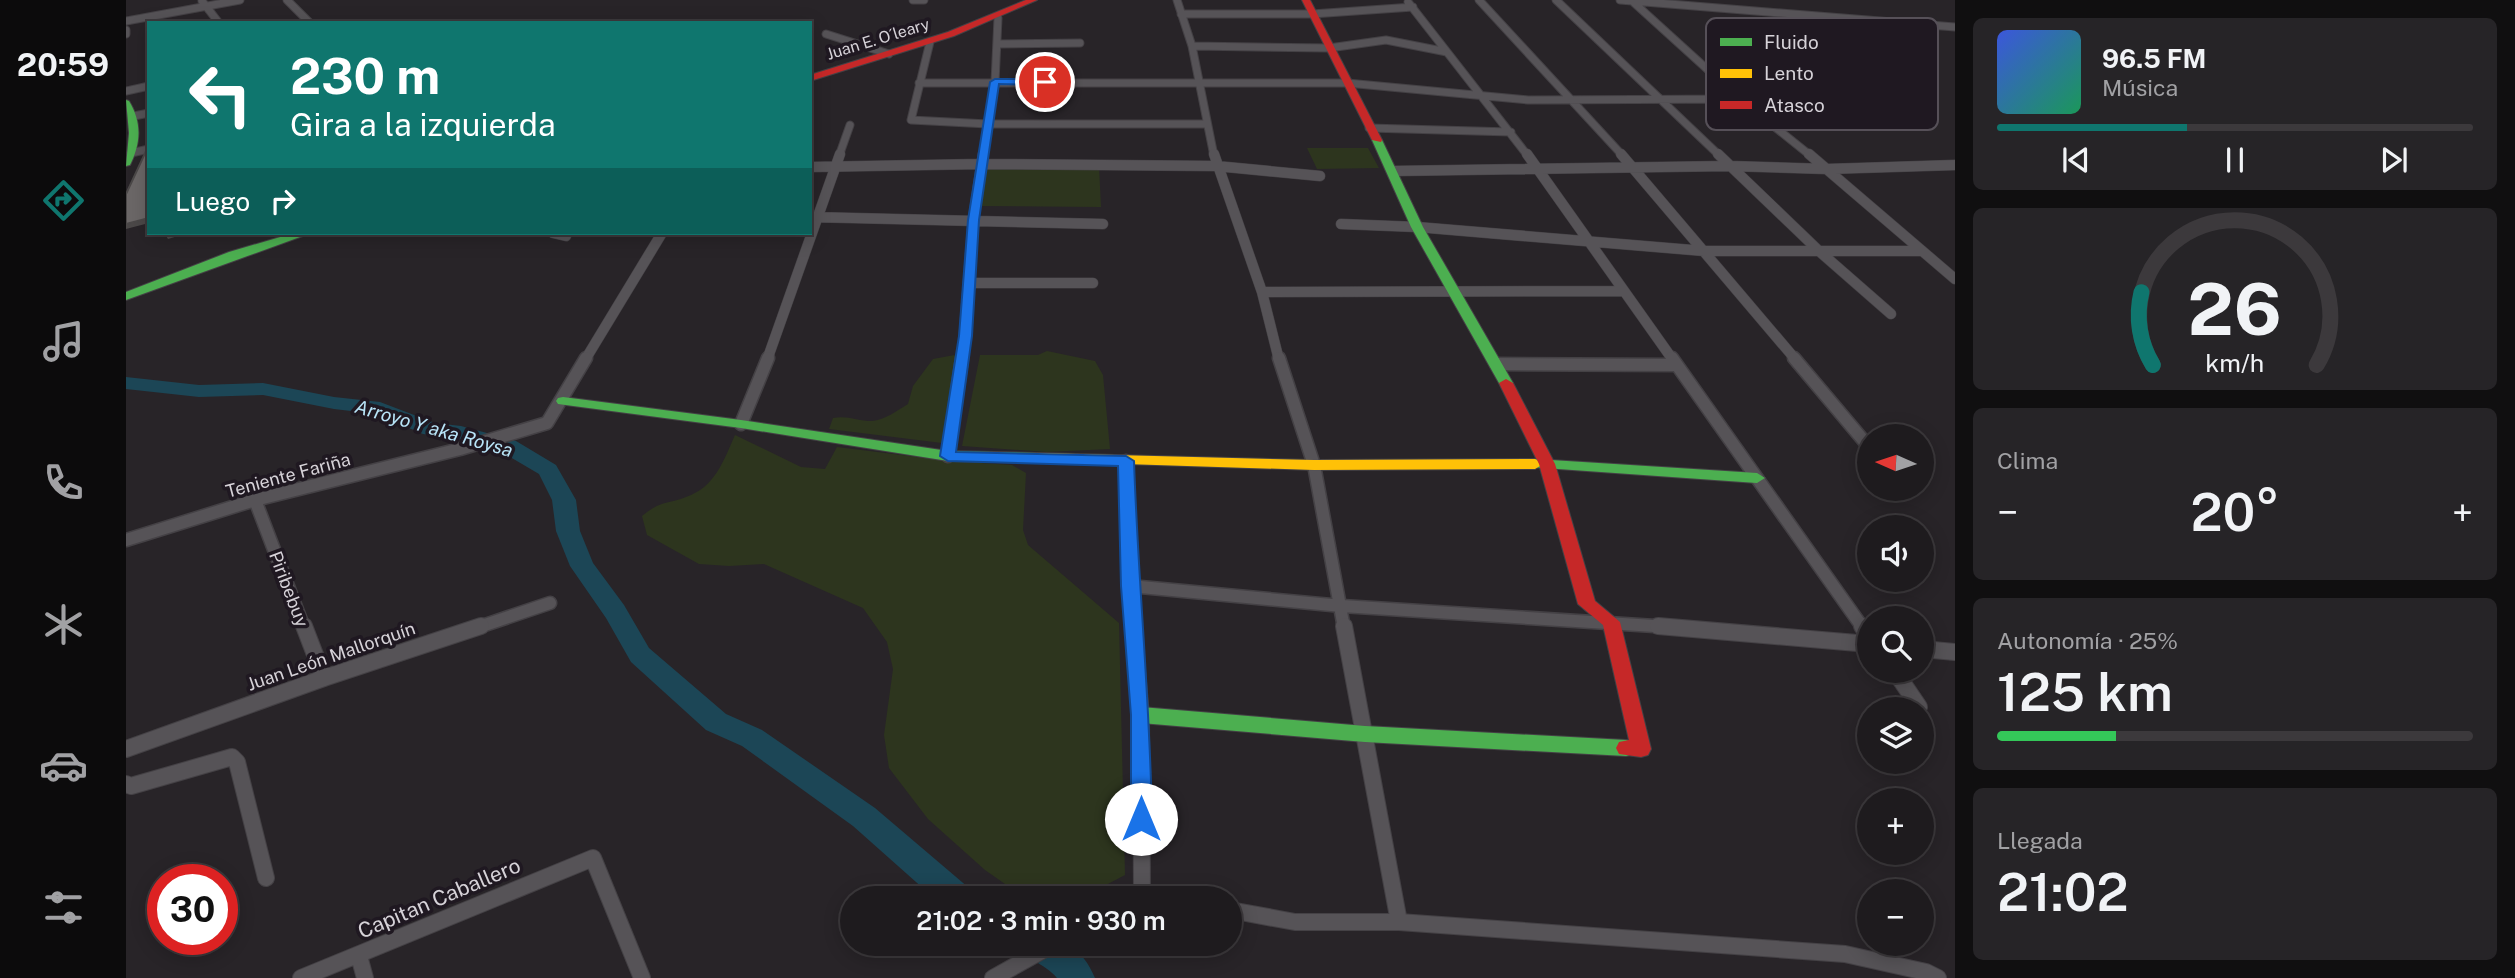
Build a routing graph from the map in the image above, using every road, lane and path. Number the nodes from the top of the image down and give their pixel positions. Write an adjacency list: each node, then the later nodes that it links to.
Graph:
1 (240, 0): 12 (street)
2 (286, 0): 20 (street)
3 (913, 0): 4 (street)
4 (924, 0)
5 (1033, 0): 16 (street, Juan E. O´leary)
6 (1177, 0): 15 (street)
7 (1406, 0): 14 (street)
8 (1479, 0): 40 (street)
9 (1556, 0): 38 (street)
10 (1620, 0): 11 (street)
11 (1632, 1): 17 (street); 29 (street)
12 (203, 3): 18 (street); 19 (street)
13 (1309, 7): 14 (street); 15 (street); 26 (street)
14 (1413, 8): 27 (street)
15 (1181, 14): 25 (street)
16 (998, 18): 22 (street, Juan E. O´leary); 24 (street)
17 (1843, 18)
18 (126, 21)
19 (217, 21)
20 (308, 21)
21 (825, 34): 28 (street)
22 (930, 42): 28 (street, Juan E. O´leary); 32 (street)
23 (1080, 43): 24 (street)
24 (997, 44): 31 (street)
25 (1192, 46): 26 (street); 33 (street)
26 (1329, 48): 27 (street); 34 (street)
27 (1447, 52): 37 (street)
28 (889, 54): 30 (street, Juan E. O´leary)
29 (1706, 68)
30 (812, 77)
31 (995, 82): 32 (street); 33 (street); 42 (street)
32 (919, 83): 42 (street)
33 (1200, 83): 34 (street); 43 (street)
34 (1347, 83): 37 (street); 45 (street)
35 (147, 86): 36 (street)
36 (126, 91)
37 (1483, 96): 40 (street); 47 (street)
38 (1660, 99): 39 (street); 40 (street); 53 (street)
39 (1706, 99)
40 (1571, 100): 57 (street)
41 (136, 111): 49 (street)
42 (988, 124): 43 (street); 50 (street)
43 (1206, 124): 52 (street)
44 (850, 125): 55 (street)
45 (1369, 128): 47 (street); 59 (street)
46 (1779, 130): 58 (street)
47 (1511, 132): 56 (street)
48 (147, 150): 49 (street)
49 (128, 158)
50 (982, 164): 52 (street); 55 (street); 62 (street)
51 (1955, 165): 58 (street)
52 (1216, 166): 60 (street); 80 (street)
53 (1729, 166): 57 (street); 58 (street); 73 (street)
54 (812, 167): 55 (street)
55 (837, 167): 61 (street)
56 (1536, 167): 57 (street); 59 (street); 71 (street)
57 (1633, 167): 72 (street)
58 (1827, 169): 74 (street)
59 (1393, 171): 65 (street)
60 (1320, 176)
61 (814, 217): 62 (street)
62 (973, 220): 63 (street); 76 (street)
63 (1103, 224)
64 (1341, 224): 65 (street)
65 (1417, 227): 71 (street); 78 (street)
66 (298, 235): 81 (street)
67 (562, 235): 70 (street)
68 (661, 235): 85 (street, Teniente Fariña)
69 (809, 235): 86 (street)
70 (566, 236)
71 (1589, 241): 72 (street); 79 (street)
72 (1704, 251): 73 (street); 87 (street)
73 (1819, 251): 74 (street); 82 (street)
74 (1922, 251): 75 (street)
75 (1955, 279)
76 (970, 283): 77 (street); 88 (street)
77 (1093, 283)
78 (1454, 291): 79 (street); 80 (street); 83 (street)
79 (1624, 291): 84 (street)
80 (1262, 292): 91 (street)
81 (126, 296)
82 (1891, 314)
83 (1496, 363): 84 (street); 90 (street)
84 (1677, 365): 92 (street)
85 (563, 401): 86 (street); 93 (street, Teniente Fariña)
86 (741, 424): 88 (street)
87 (1857, 433)
88 (948, 456): 89 (street)
89 (1126, 461): 91 (street); 95 (street)
90 (1546, 464): 91 (street); 92 (street); 99 (street)
91 (1314, 465): 97 (street)
92 (1757, 478): 98 (street)
93 (255, 500): 94 (street, Teniente Fariña); 103 (street, Piribebuy)
94 (126, 540)
95 (1130, 586): 97 (street); 104 (street)
96 (550, 603): 103 (street, Juan León Mallorquín)
97 (1342, 606): 99 (street); 105 (street)
98 (1857, 619)
99 (1611, 622): 100 (street); 105 (street)
100 (1857, 643)
101 (1934, 650): 102 (street)
102 (1955, 652)
103 (324, 678): 106 (street, Juan León Mallorquín)
104 (1141, 715): 105 (street); 109 (street)
105 (1365, 734): 111 (street)
106 (126, 749)
107 (126, 784): 108 (street)
108 (266, 878)
109 (1141, 886)
110 (1242, 912): 111 (street)
111 (1399, 922): 118 (street)
112 (359, 956): 114 (street, Capitan Caballero); 115 (street); 116 (street, Capitan Caballero)
113 (1033, 956): 117 (street)
114 (301, 978)
115 (365, 978)
116 (642, 978)
117 (993, 978)
118 (1938, 978)

